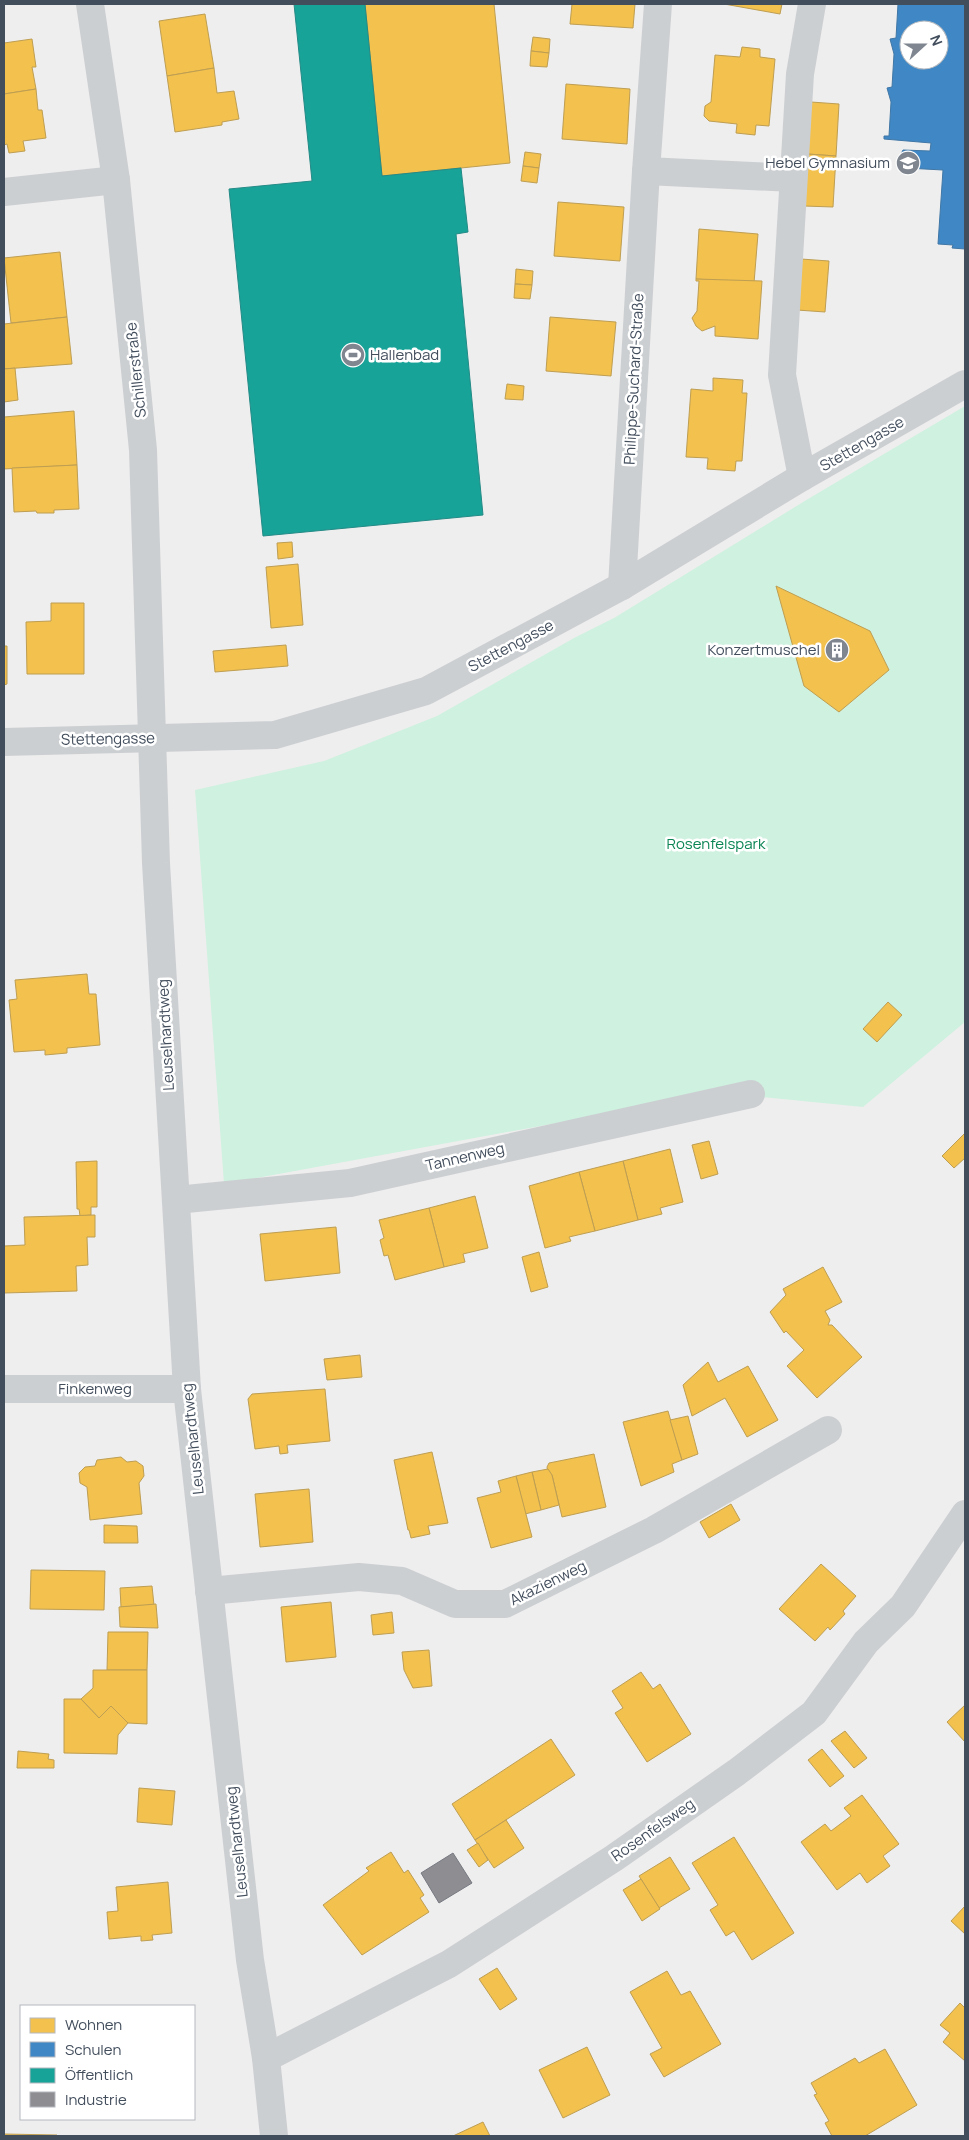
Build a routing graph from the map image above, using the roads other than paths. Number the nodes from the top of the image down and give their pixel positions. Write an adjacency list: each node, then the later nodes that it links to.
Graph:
1 (90, 4): 6 (street, Schillerstraße)
2 (658, 4): 4 (street, Philippe-Suchard-Straße)
3 (812, 4): 5 (street)
4 (646, 171): 5 (street); 10 (street, Philippe-Suchard-Straße)
5 (793, 178): 9 (street)
6 (116, 180): 7 (street); 11 (street, Schillerstraße)
7 (4, 192)
8 (965, 384): 9 (street, Stettengasse)
9 (802, 477): 10 (street, Stettengasse)
10 (622, 586): 11 (street, Stettengasse)
11 (152, 738): 12 (street, Stettengasse); 14 (street, Leuselhardtweg)
12 (4, 742)
13 (751, 1094): 14 (street, Tannenweg)
14 (176, 1200): 16 (street, Leuselhardtweg)
15 (4, 1389): 16 (street, Finkenweg)
16 (187, 1389): 19 (street, Leuselhardtweg)
17 (828, 1430): 19 (street, Akazienweg)
18 (965, 1514): 20 (street, Rosenfelsweg)
19 (209, 1591): 20 (street, Leuselhardtweg)
20 (266, 2058): 21 (street, Leuselhardtweg)
21 (274, 2136)

